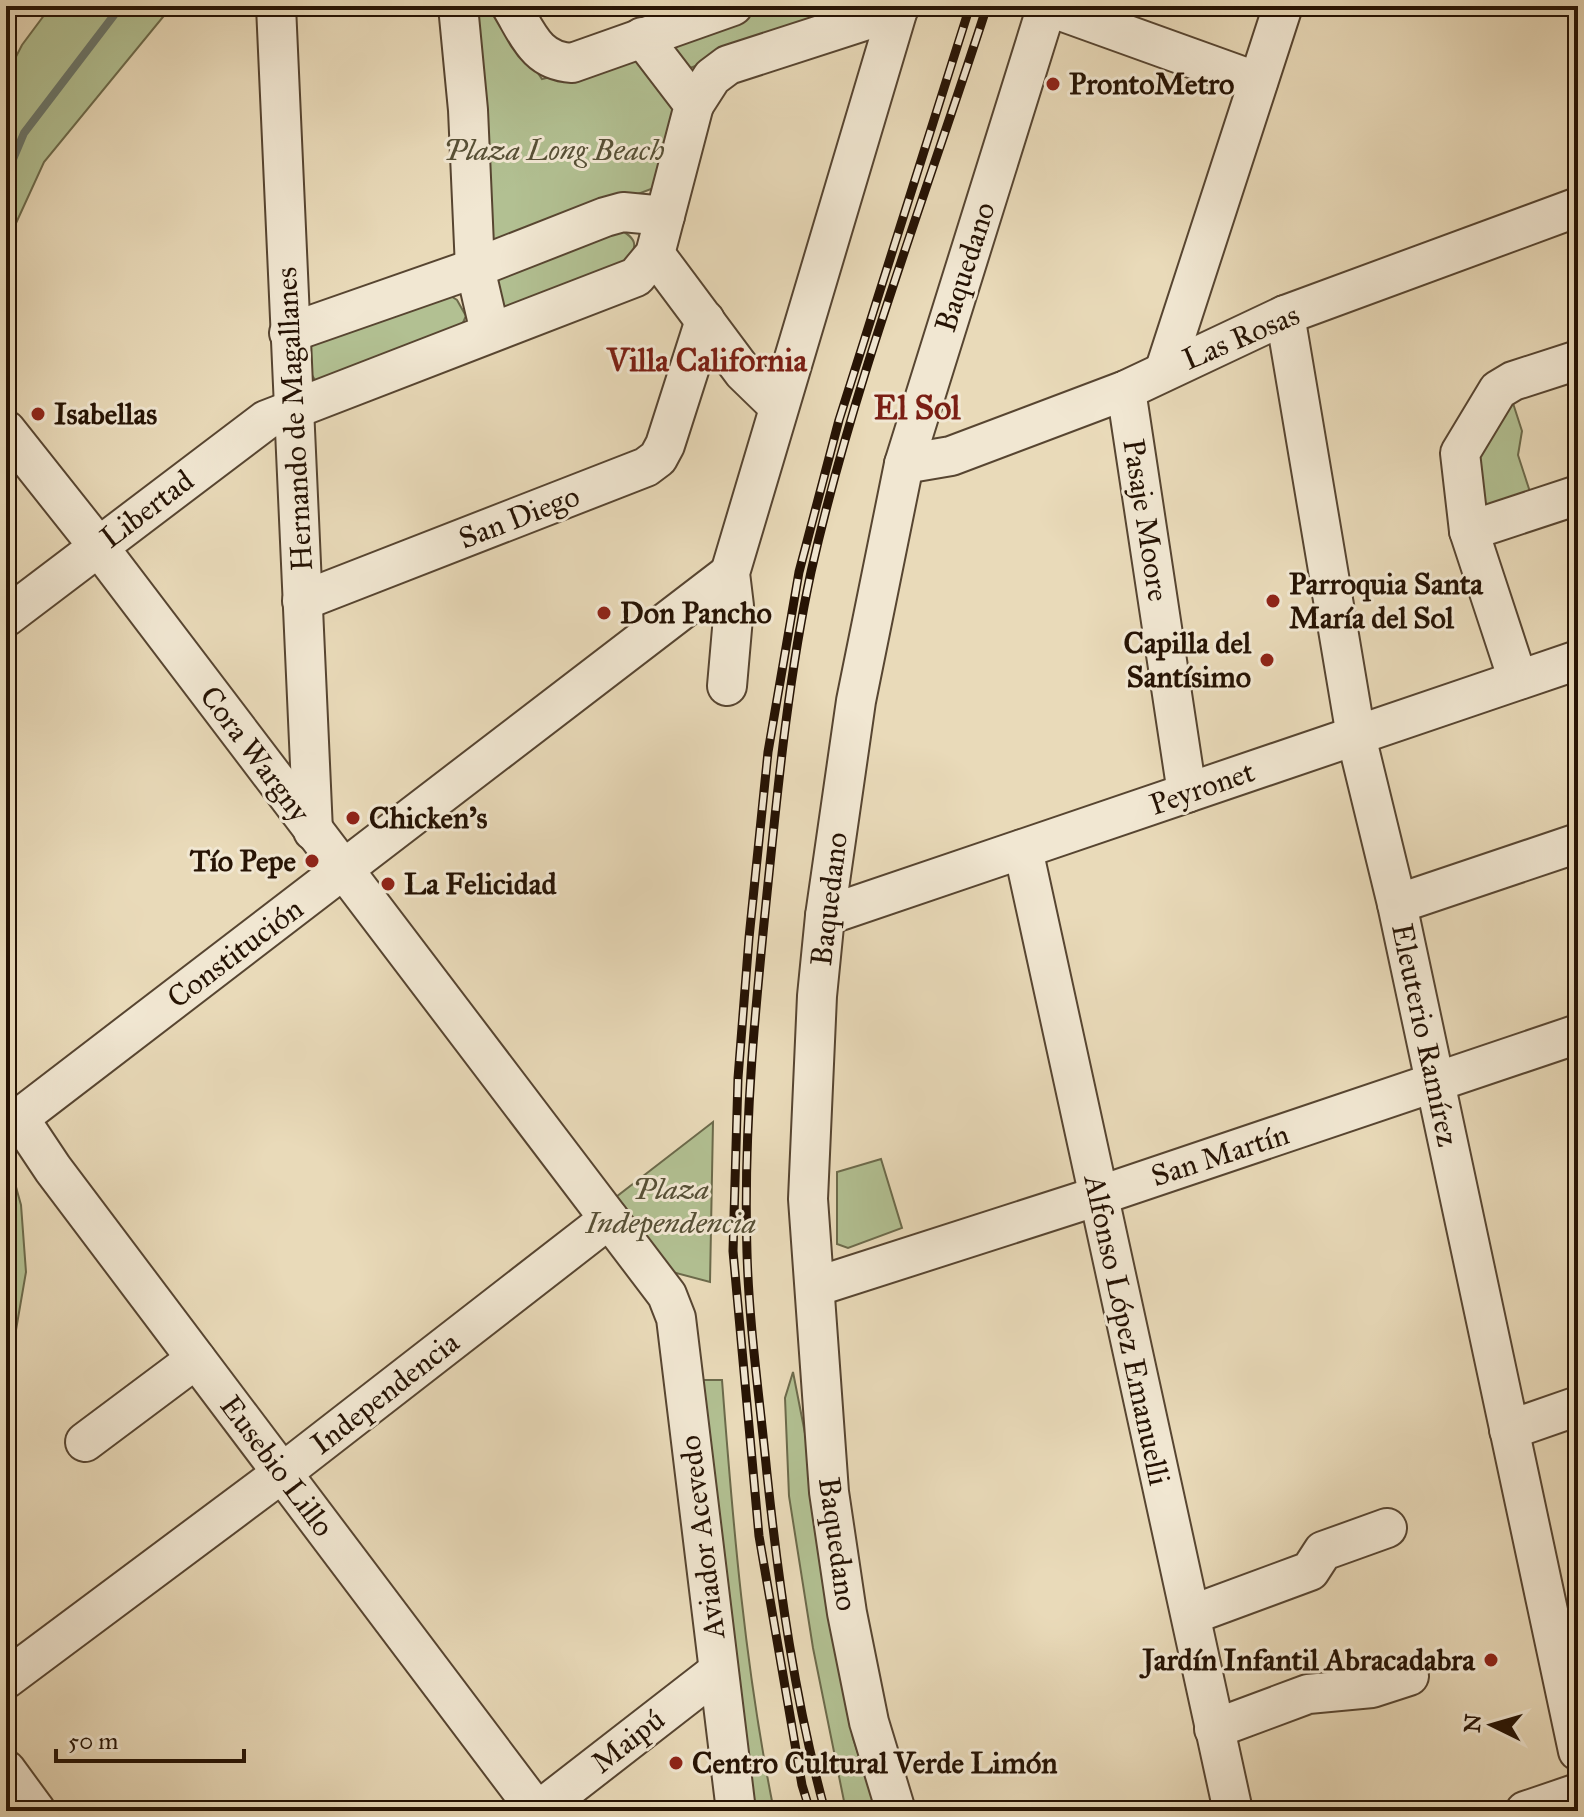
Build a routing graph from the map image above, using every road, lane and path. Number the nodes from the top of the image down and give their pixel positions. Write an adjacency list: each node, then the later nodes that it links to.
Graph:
1 (276, 6): 18 (street, Hernando de Magallanes)
2 (458, 6): 14 (street)
3 (511, 6): 8 (street)
4 (733, 6): 8 (street)
5 (1047, 6): 9 (street); 27 (street, Baquedano)
6 (1283, 6): 9 (street)
7 (898, 8): 10 (street); 24 (street)
8 (642, 37): 10 (street)
9 (1258, 82): 20 (street)
10 (694, 105): 12 (street)
11 (1578, 207): 15 (street, Las Rosas)
12 (665, 216): 13 (street); 14 (street)
13 (655, 254): 16 (street); 17 (street, Libertad)
14 (475, 268): 17 (street); 18 (street)
15 (1285, 315): 20 (street, Las Rosas); 37 (street, Eleuterio Ramírez)
16 (705, 320): 21 (street); 22 (street, San Diego)
17 (490, 332): 25 (street, Libertad)
18 (289, 333): 25 (street, Hernando de Magallanes)
19 (1578, 360): 29 (street)
20 (1165, 369): 23 (street, Las Rosas)
21 (743, 372): 22 (street); 24 (street)
22 (684, 382): 32 (street, San Diego)
23 (1126, 390): 27 (street, Las Rosas); 38 (street, Pasaje Moore)
24 (778, 406): 31 (street)
25 (293, 409): 30 (street, Libertad); 32 (street, Hernando de Magallanes)
26 (6, 430): 30 (street, Cora Wargny)
27 (904, 464): 44 (street, Baquedano)
28 (1578, 495): 29 (street)
29 (1469, 531): 35 (street)
30 (98, 546): 33 (street, Libertad); 39 (street, Cora Wargny)
31 (730, 573): 36 (street); 42 (street, Constitución)
32 (302, 601): 39 (street, Hernando de Magallanes)
33 (6, 617)
34 (1578, 660): 35 (street, Peyronet)
35 (1518, 680): 37 (street, Peyronet)
36 (727, 686)
37 (1356, 736): 38 (street, Peyronet); 43 (street, Eleuterio Ramírez)
38 (1187, 793): 41 (street, Peyronet)
39 (313, 831): 42 (street, Cora Wargny)
40 (1578, 843): 43 (street)
41 (1023, 849): 44 (street, Peyronet); 48 (street, Alfonso López Emanuelli)
42 (343, 870): 47 (street, Constitución); 49 (street, Cora Wargny)
43 (1397, 904): 46 (street, Eleuterio Ramírez)
44 (825, 916): 51 (street, Baquedano)
45 (1578, 1034): 46 (street, San Martín)
46 (1436, 1083): 48 (street, San Martín); 54 (street, Eleuterio Ramírez)
47 (12, 1123): 52 (street, Eusebio Lillo)
48 (1098, 1196): 51 (street, San Martín); 58 (street, Alfonso López Emanuelli)
49 (609, 1219): 50 (street, Cora Wargny); 56 (street, Independencia)
50 (649, 1270): 59 (street, Aviador Acevedo)
51 (815, 1287): 69 (street, Baquedano)
52 (196, 1359): 55 (street); 56 (street, Eusebio Lillo)
53 (1578, 1406): 54 (street)
54 (1509, 1430): 63 (street, Eleuterio Ramírez)
55 (85, 1442)
56 (282, 1473): 61 (street, Independencia); 67 (street, Eusebio Lillo)
57 (1387, 1528): 58 (street)
58 (1191, 1615): 62 (street, Alfonso López Emanuelli)
59 (717, 1672): 67 (street, Maipú); 68 (street, Aviador Acevedo)
60 (1409, 1676): 62 (street)
61 (6, 1679)
62 (1214, 1729): 70 (street, Alfonso López Emanuelli)
63 (1578, 1751)
64 (6, 1770): 66 (street)
65 (1578, 1793): 71 (street)
66 (36, 1811)
67 (538, 1811)
68 (736, 1811)
69 (896, 1811)
70 (1233, 1811)
71 (1525, 1811)

